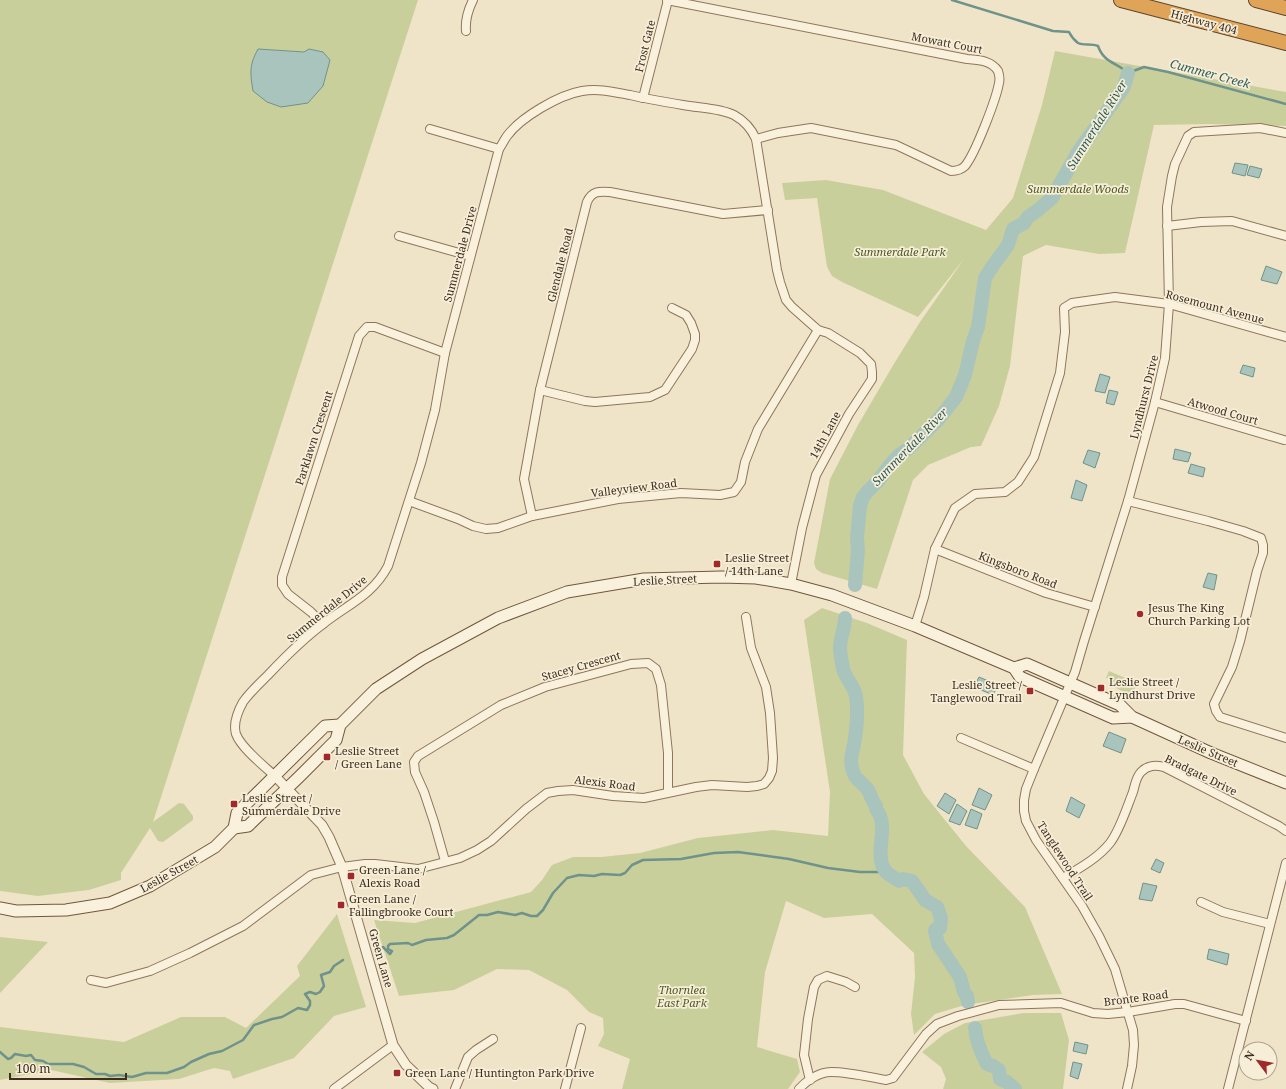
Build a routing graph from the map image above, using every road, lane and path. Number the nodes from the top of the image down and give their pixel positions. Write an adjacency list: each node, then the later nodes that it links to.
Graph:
1 (473, 0): 6 (street)
2 (667, 0): 8 (street, Frost Gate); 11 (street, Mowatt Court)
3 (1122, 0): 7 (highway, Highway 404)
4 (1256, 0): 5 (highway)
5 (1286, 8)
6 (466, 31)
7 (1286, 43)
8 (643, 98): 11 (street, Summerdale Drive); 12 (street, Summerdale Drive)
9 (430, 129): 12 (street)
10 (1286, 133): 14 (street, Lyndhurst Drive)
11 (756, 139): 13 (street, Summerdale Drive)
12 (499, 149): 17 (street, Summerdale Drive)
13 (768, 210): 20 (street, Summerdale Drive); 23 (street, Glendale Road)
14 (1166, 226): 16 (street); 18 (street, Lyndhurst Drive)
15 (399, 236): 17 (street)
16 (1286, 236)
17 (470, 256): 22 (street, Summerdale Drive)
18 (1169, 304): 21 (street, Rosemount Avenue); 24 (street, Lyndhurst Drive); 29 (street, Rosemount Avenue)
19 (672, 308): 23 (street)
20 (818, 330): 28 (street, Valleyview Road); 30 (street, 14th Lane)
21 (1286, 337)
22 (446, 354): 26 (street, Summerdale Drive); 33 (street, Parklawn Crescent)
23 (540, 390): 28 (street, Glendale Road)
24 (1155, 402): 25 (street, Atwood Court); 27 (street, Lyndhurst Drive)
25 (1284, 440)
26 (409, 501): 28 (street, Valleyview Road); 33 (street, Summerdale Drive)
27 (1128, 501): 31 (street, Lyndhurst Drive); 41 (street)
28 (532, 516)
29 (935, 549): 31 (street, Kingsboro Road); 34 (street, Rosemount Avenue)
30 (791, 584): 34 (main road, Leslie Street); 39 (main road, Leslie Street)
31 (1095, 607): 36 (street, Lyndhurst Drive)
32 (746, 617): 46 (street, Alexis Road)
33 (323, 624): 43 (street, Summerdale Drive)
34 (915, 626): 35 (main road, Leslie Street)
35 (1014, 668): 36 (main road, Leslie Street); 37 (main road, Leslie Street)
36 (1070, 684): 37 (street, Lyndhurst Drive); 38 (main road, Leslie Street)
37 (1064, 697): 38 (main road, Leslie Street); 42 (street, Tanglewood Trail)
38 (1132, 717): 44 (main road, Leslie Street)
39 (340, 725): 43 (main road, Leslie Street); 45 (main road, Leslie Street)
40 (961, 738): 42 (street)
41 (1286, 738)
42 (1034, 769): 52 (street, Tanglewood Trail)
43 (275, 776): 45 (street, Green Lane); 47 (main road, Leslie Street)
44 (1286, 783)
45 (287, 789): 47 (main road, Leslie Street); 51 (street, Green Lane)
46 (668, 792): 49 (street, Alexis Road); 49 (street, Stacey Crescent)
47 (234, 828): 54 (main road, Leslie Street)
48 (1286, 831): 52 (street, Bradgate Drive)
49 (445, 861): 51 (street, Alexis Road)
50 (1286, 863): 55 (street)
51 (342, 867): 56 (street, Alexis Road); 62 (street, Green Lane)
52 (1063, 878): 58 (street, Tanglewood Trail)
53 (1201, 902): 55 (street)
54 (0, 908)
55 (1270, 924): 59 (street)
56 (91, 980)
57 (855, 988): 63 (street)
58 (1128, 1012): 59 (street, Bronte Road); 63 (street, Bronte Road); 69 (street)
59 (1246, 1021): 70 (street)
60 (581, 1028): 67 (street)
61 (492, 1039): 66 (street)
62 (393, 1045): 64 (street); 65 (street, Green Lane)
63 (810, 1080): 68 (street, Bronte Road)
64 (334, 1089)
65 (433, 1089)
66 (455, 1089)
67 (566, 1089)
68 (799, 1089)
69 (1127, 1089)
70 (1228, 1089)

